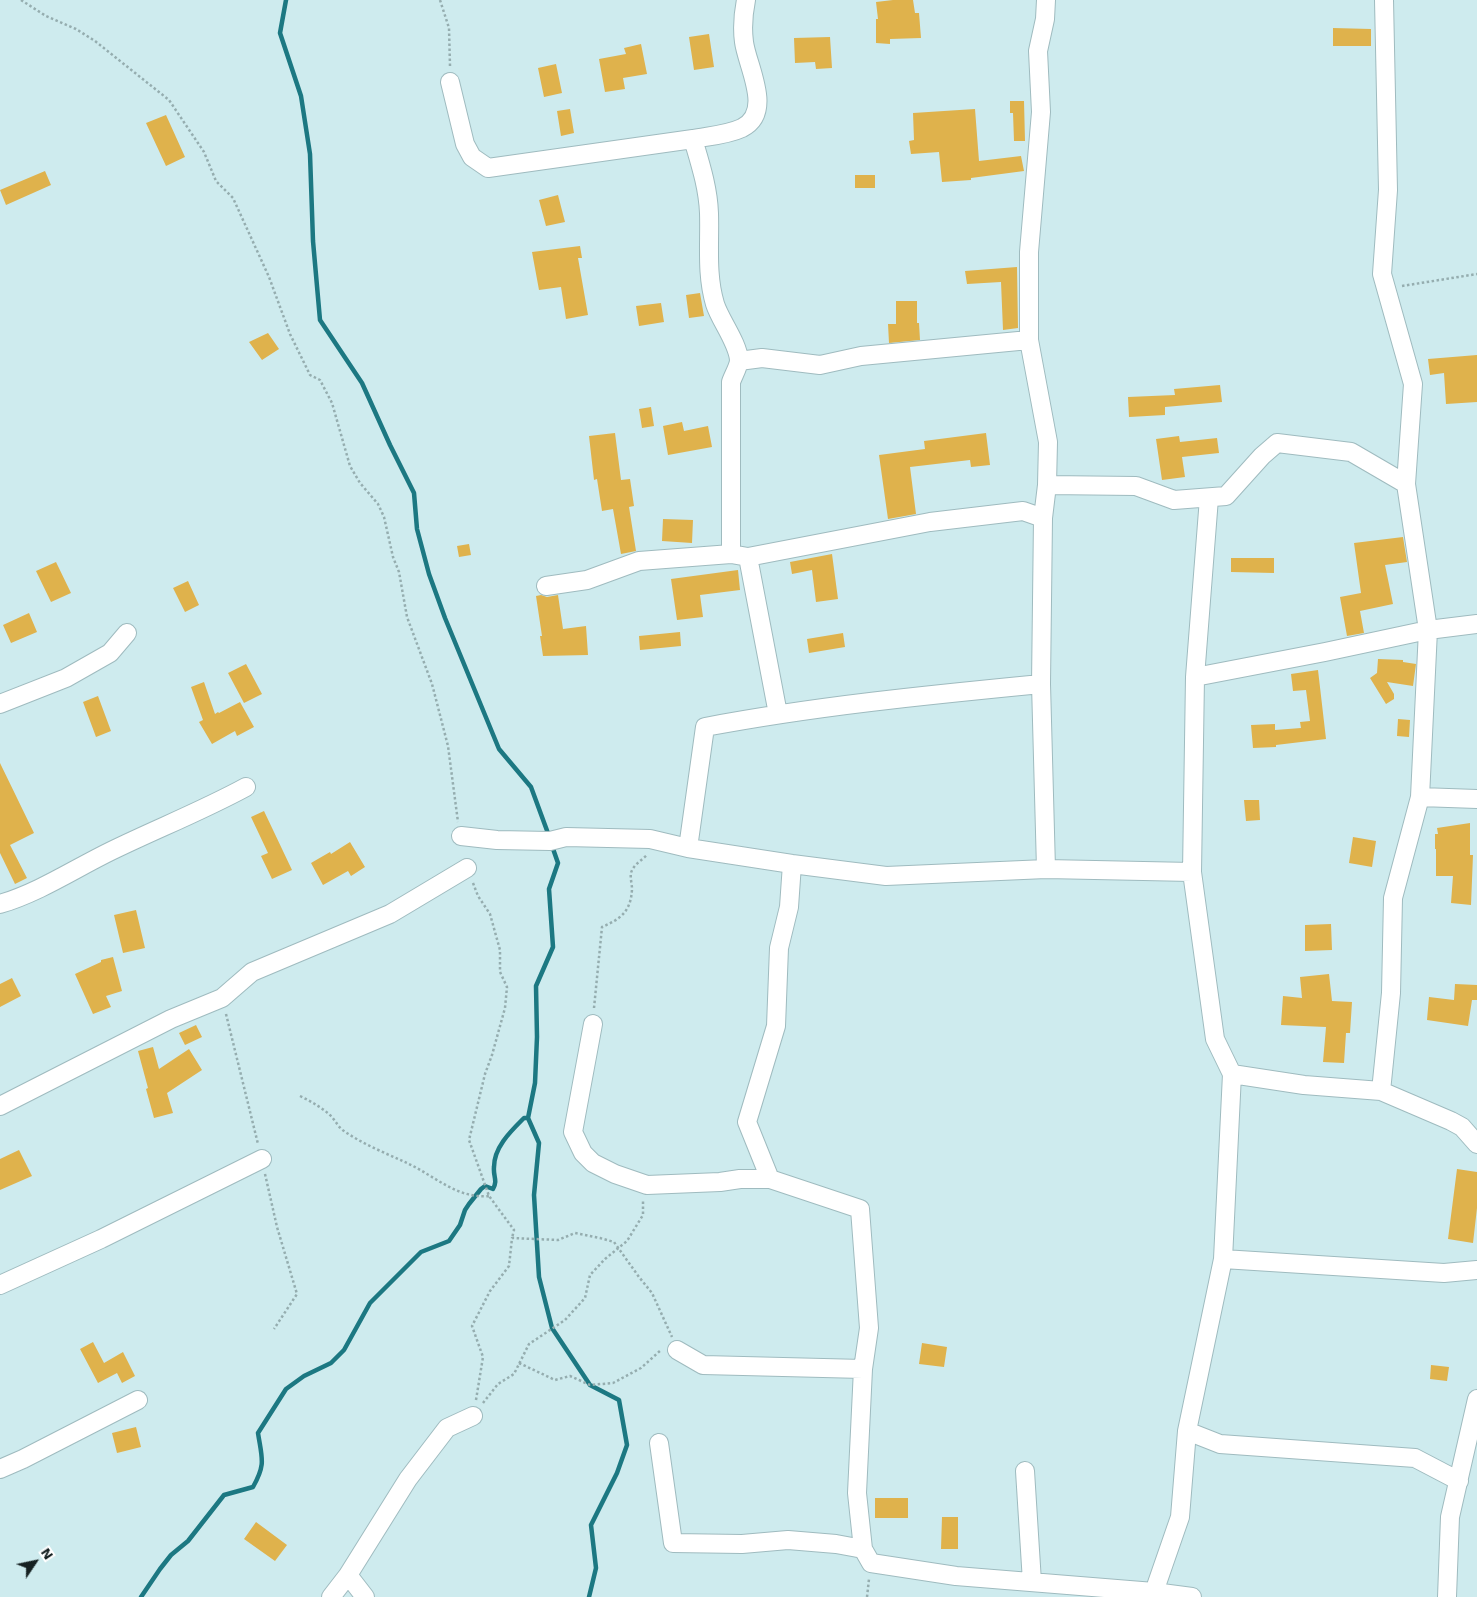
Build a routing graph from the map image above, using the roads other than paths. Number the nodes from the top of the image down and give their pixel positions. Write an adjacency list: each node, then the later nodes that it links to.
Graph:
1 (746, 0): 5 (street)
2 (1046, 0): 6 (street)
3 (1384, 0): 9 (street)
4 (450, 82): 5 (street)
5 (693, 138): 7 (street)
6 (1029, 340): 7 (street); 8 (street)
7 (739, 361): 12 (street)
8 (1048, 484): 10 (street); 11 (street)
9 (1406, 484): 10 (street); 15 (street)
10 (1208, 498): 17 (street)
11 (1044, 518): 12 (street); 18 (street)
12 (740, 556): 13 (street); 20 (street)
13 (546, 586)
14 (1477, 624): 15 (street)
15 (1428, 630): 17 (street); 22 (street)
16 (127, 633): 19 (street)
17 (1195, 677): 29 (street)
18 (1040, 684): 20 (street); 28 (street)
19 (0, 704)
20 (778, 714): 25 (street)
21 (246, 788): 30 (street)
22 (1420, 797): 23 (street); 33 (street)
23 (1477, 799)
24 (461, 836): 25 (street)
25 (688, 848): 26 (street)
26 (792, 864): 28 (street); 37 (street)
27 (467, 868): 34 (street)
28 (1046, 869): 29 (street)
29 (1192, 872): 32 (street)
30 (0, 904)
31 (593, 1024): 37 (street)
32 (1232, 1074): 33 (street); 38 (street)
33 (1381, 1091): 35 (street)
34 (0, 1106)
35 (1477, 1144)
36 (262, 1159): 40 (street)
37 (770, 1179): 42 (street)
38 (1223, 1259): 39 (street); 46 (street)
39 (1477, 1270)
40 (0, 1285)
41 (677, 1350): 42 (street)
42 (863, 1370): 51 (street)
43 (1477, 1398): 50 (street)
44 (138, 1400): 48 (street)
45 (473, 1416): 52 (street)
46 (1187, 1431): 50 (street); 54 (street)
47 (659, 1443): 51 (street)
48 (0, 1468)
49 (1025, 1471): 53 (street)
50 (1459, 1481): 58 (street)
51 (862, 1549): 53 (street)
52 (348, 1574): 55 (street); 56 (street)
53 (1032, 1582): 54 (street)
54 (1154, 1595): 57 (street)
55 (331, 1597)
56 (365, 1597)
57 (1192, 1597)
58 (1447, 1597)

